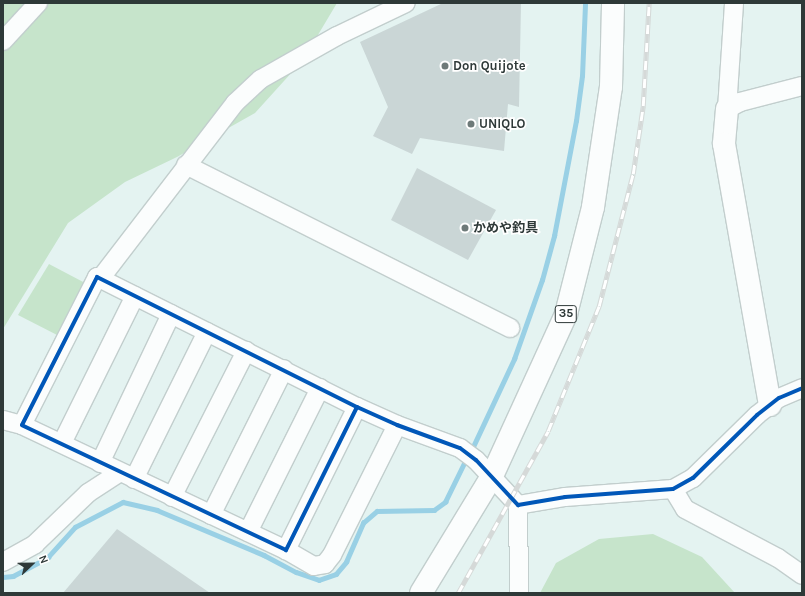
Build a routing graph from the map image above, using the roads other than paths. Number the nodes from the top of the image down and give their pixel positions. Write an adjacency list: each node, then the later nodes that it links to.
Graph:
1 (38, 3): 5 (street)
2 (406, 3): 8 (street)
3 (612, 3): 26 (main road, 35)
4 (734, 3): 7 (street)
5 (3, 42)
6 (802, 86): 7 (street)
7 (727, 109): 18 (main road)
8 (186, 165): 9 (street); 12 (street)
9 (100, 279): 10 (street); 21 (street)
10 (135, 296): 11 (street); 23 (street)
11 (172, 314): 13 (street); 24 (street)
12 (510, 328)
13 (207, 332): 14 (street); 25 (street)
14 (246, 350): 15 (street); 28 (street)
15 (284, 369): 16 (street); 30 (street)
16 (320, 388): 19 (street); 31 (street)
17 (802, 388): 18 (street)
18 (770, 405): 27 (street)
19 (357, 407): 22 (street); 32 (street)
20 (3, 420): 21 (street)
21 (22, 425): 23 (street)
22 (397, 425): 26 (street); 32 (street)
23 (62, 443): 24 (street)
24 (100, 463): 25 (street)
25 (127, 476): 28 (street); 33 (street)
26 (492, 476): 29 (street); 35 (main road, 35)
27 (673, 489): 29 (street); 34 (street)
28 (172, 497): 30 (street)
29 (518, 505): 36 (street)
30 (211, 515): 31 (street)
31 (248, 532): 32 (street)
32 (286, 550)
33 (3, 562)
34 (802, 575)
35 (421, 593)
36 (519, 593)

